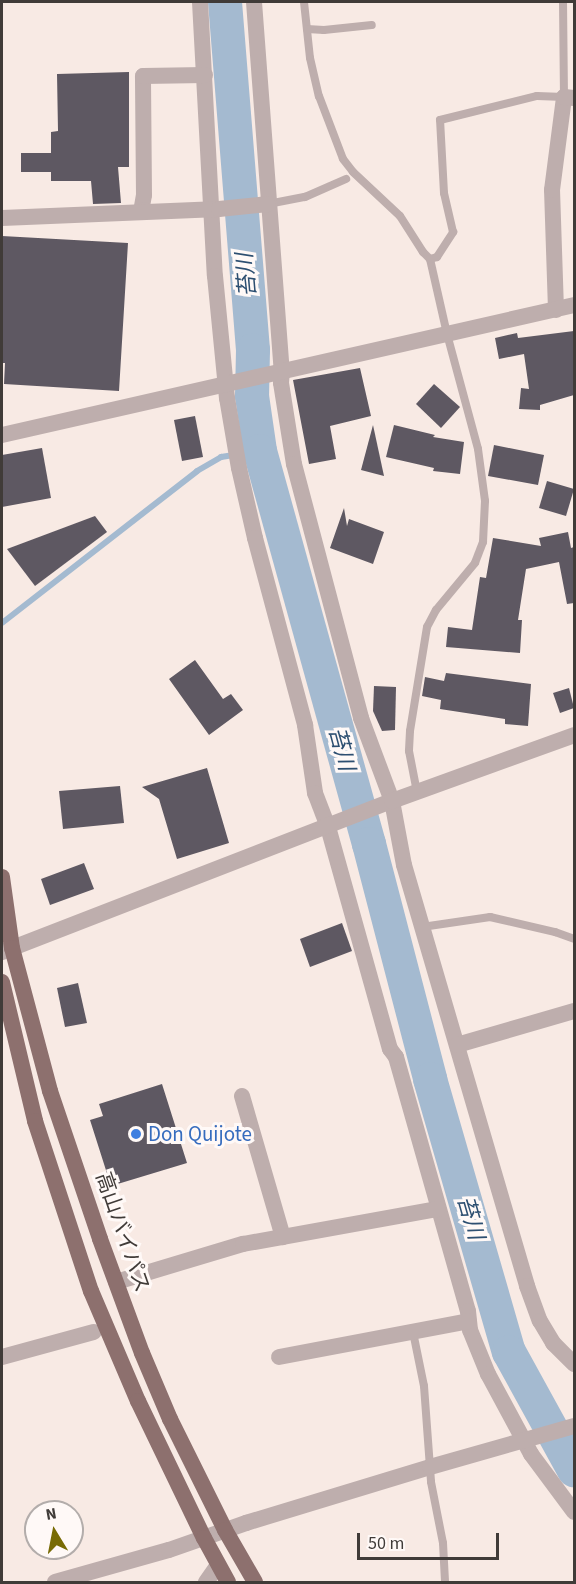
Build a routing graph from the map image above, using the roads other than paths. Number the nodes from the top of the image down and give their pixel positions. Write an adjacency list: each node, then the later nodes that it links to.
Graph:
1 (200, 2): 7 (street)
2 (254, 2): 10 (street)
3 (304, 2): 6 (lane)
4 (563, 2): 8 (lane)
5 (372, 25): 6 (lane)
6 (307, 29): 14 (lane)
7 (205, 75): 11 (street); 12 (street)
8 (569, 98): 14 (lane); 16 (street)
9 (346, 179): 10 (lane)
10 (264, 205): 11 (street); 18 (street)
11 (215, 209): 12 (street); 19 (street)
12 (141, 212): 13 (street)
13 (2, 218)
14 (430, 259): 17 (lane)
15 (574, 305): 16 (street)
16 (556, 310): 17 (street)
17 (447, 334): 18 (street); 22 (lane)
18 (278, 372): 19 (street); 23 (street)
19 (228, 383): 20 (street); 24 (street)
20 (2, 435)
21 (574, 735): 22 (street)
22 (417, 792): 23 (street)
23 (387, 803): 24 (street); 26 (street)
24 (333, 825): 28 (street); 33 (street)
25 (2, 878): 28 (highway, 高山バイパス)
26 (422, 927): 27 (lane); 31 (street)
27 (574, 939)
28 (7, 950): 35 (highway, 高山バイパス)
29 (2, 982): 47 (highway)
30 (574, 1011): 31 (street)
31 (457, 1045): 41 (street)
32 (242, 1096): 34 (street)
33 (438, 1209): 34 (street); 36 (street)
34 (283, 1237): 35 (street)
35 (116, 1282): 46 (highway, 高山バイパス)
36 (468, 1321): 38 (street); 43 (street)
37 (94, 1332): 39 (street)
38 (413, 1332): 40 (street); 44 (lane)
39 (2, 1357)
40 (279, 1357)
41 (574, 1364)
42 (574, 1426): 43 (street)
43 (527, 1439): 44 (street); 45 (street)
44 (430, 1467): 46 (street); 53 (lane)
45 (574, 1512)
46 (225, 1530): 47 (street); 52 (highway, 高山バイパス)
47 (204, 1538): 48 (highway); 49 (street)
48 (218, 1565): 50 (street); 51 (highway)
49 (55, 1582)
50 (206, 1582)
51 (228, 1582)
52 (255, 1582)
53 (445, 1582)

